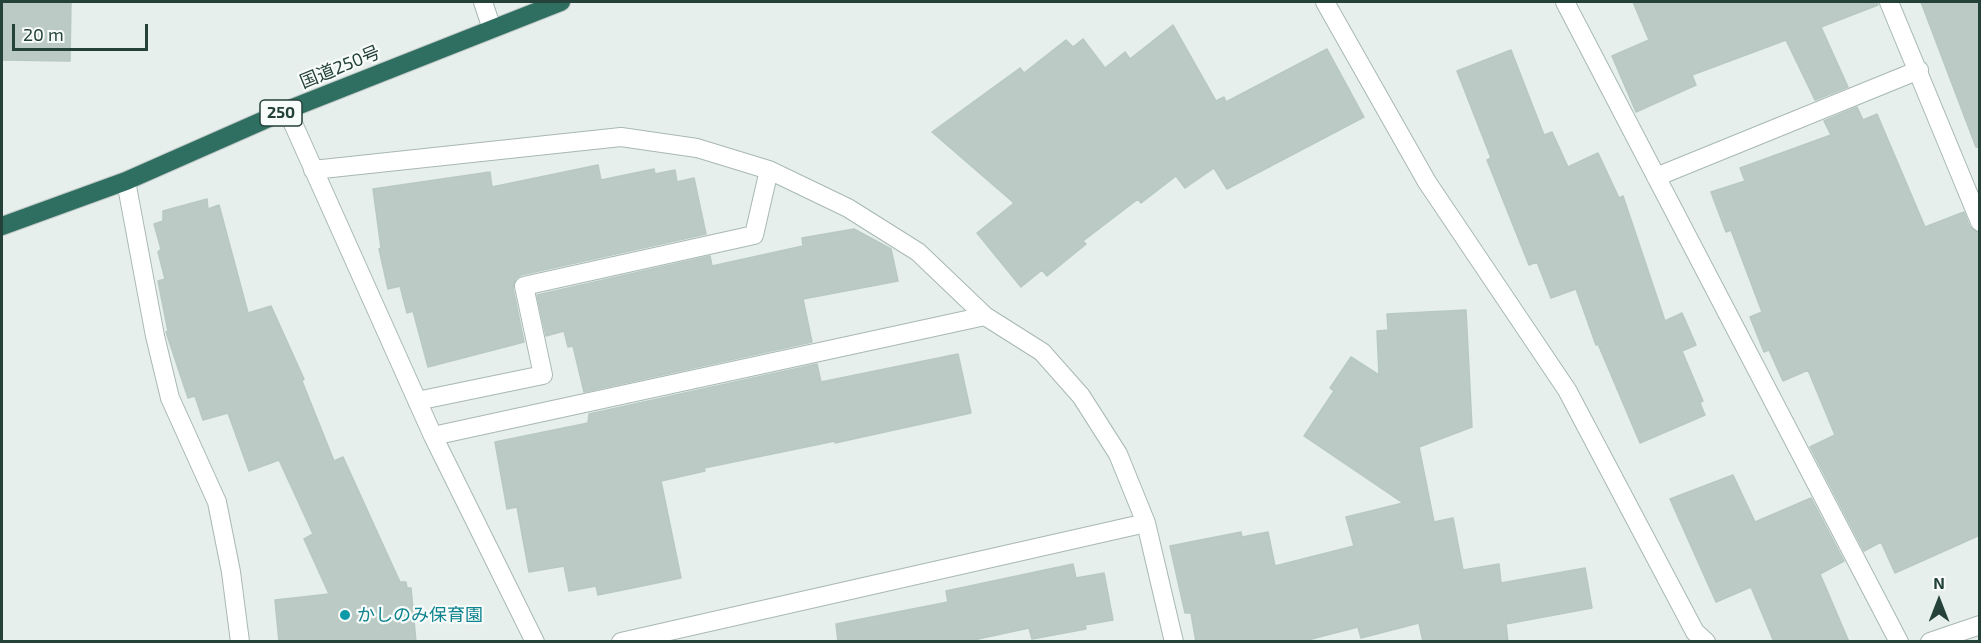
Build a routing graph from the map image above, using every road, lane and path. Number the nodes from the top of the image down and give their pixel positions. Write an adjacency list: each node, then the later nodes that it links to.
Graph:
1 (483, 2): 6 (street)
2 (561, 2): 6 (highway, 国道250号 / 250)
3 (1325, 2): 24 (street)
4 (1565, 2): 11 (street)
5 (1889, 2): 7 (street)
6 (492, 29): 8 (highway, 国道250号 / 250)
7 (1919, 70): 11 (street); 13 (street)
8 (287, 110): 9 (street); 12 (highway, 国道250号 / 250)
9 (313, 170): 10 (street); 16 (street)
10 (769, 170): 15 (street); 16 (street)
11 (1656, 177): 25 (street)
12 (126, 181): 14 (highway, 国道250号 / 250); 20 (street)
13 (1980, 222)
14 (2, 226)
15 (985, 316): 17 (street); 18 (street)
16 (417, 401): 17 (street)
17 (432, 436): 21 (street)
18 (1146, 523): 22 (street); 23 (street)
19 (1980, 625): 26 (street)
20 (240, 642)
21 (535, 642)
22 (621, 642)
23 (1174, 642)
24 (1706, 642)
25 (1899, 642)
26 (1930, 642)

